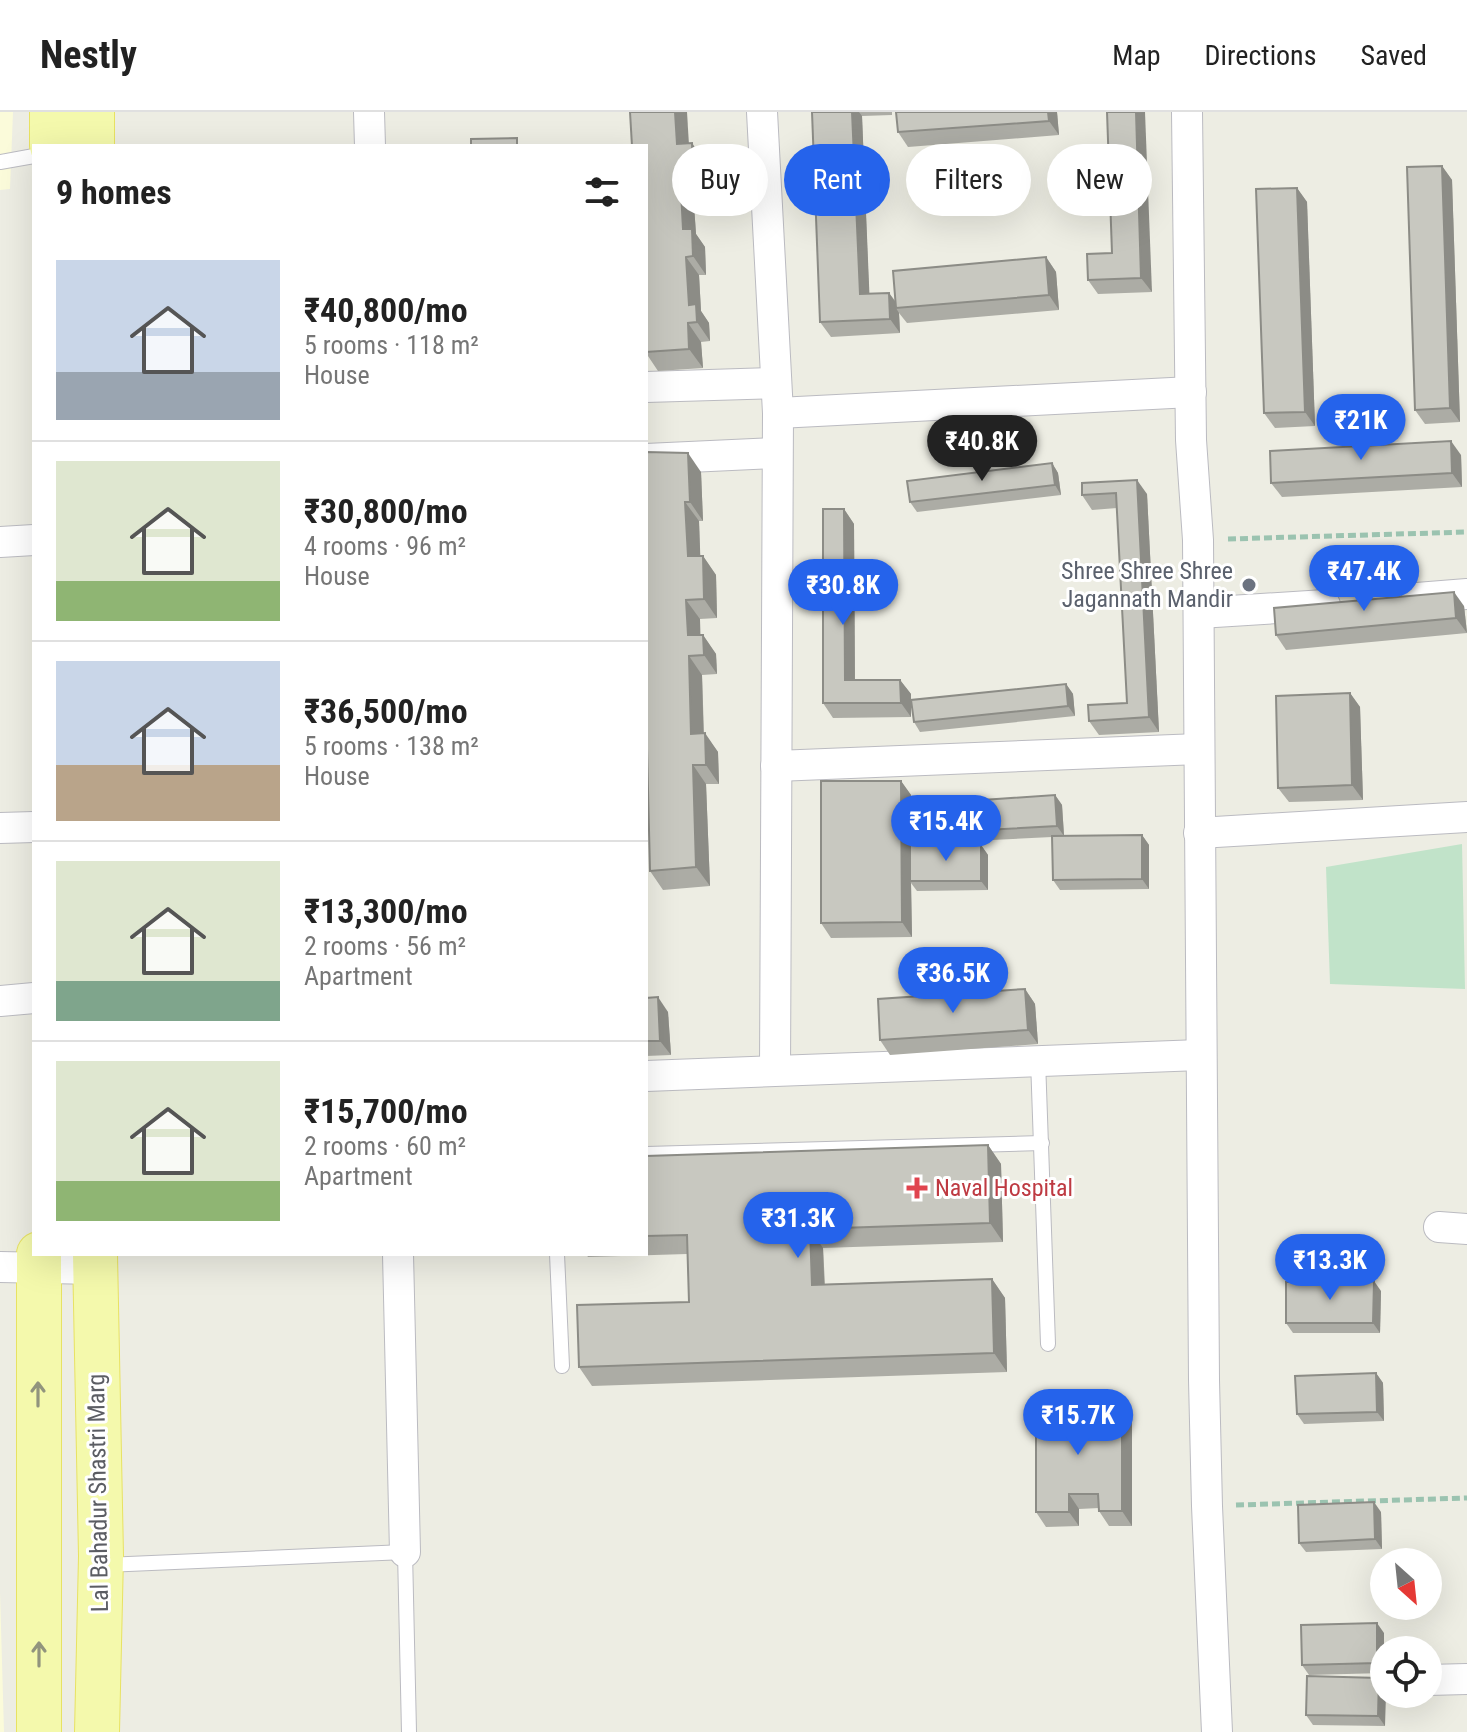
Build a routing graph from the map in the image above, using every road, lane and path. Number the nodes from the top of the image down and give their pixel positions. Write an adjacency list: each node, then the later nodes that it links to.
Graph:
1 (52, 112): 6 (main road)
2 (92, 112): 7 (main road)
3 (369, 112): 8 (street)
4 (762, 112): 13 (street)
5 (1187, 112): 12 (street)
6 (52, 144)
7 (92, 144)
8 (370, 144)
9 (32, 156): 10 (lane)
10 (0, 162)
11 (648, 387): 13 (street)
12 (1191, 392): 13 (street); 18 (street)
13 (777, 398): 14 (street)
14 (777, 453): 15 (street); 25 (street)
15 (648, 459)
16 (1467, 532): 18 (path)
17 (32, 540): 19 (street)
18 (1198, 540): 23 (street)
19 (0, 542)
20 (1467, 594): 21 (street)
21 (1388, 600)
22 (1357, 602): 23 (street)
23 (1199, 613): 24 (street)
24 (1199, 749): 25 (street); 29 (street)
25 (776, 766): 34 (street)
26 (1467, 817): 29 (street)
27 (32, 827): 28 (street)
28 (0, 828)
29 (1199, 833): 32 (street)
30 (32, 998): 31 (street)
31 (0, 1001)
32 (1200, 1055): 33 (street); 45 (street)
33 (1038, 1060): 34 (street); 36 (lane)
34 (775, 1070): 35 (street)
35 (648, 1076)
36 (1042, 1143): 37 (lane); 42 (lane)
37 (648, 1154)
38 (398, 1256): 46 (street)
39 (557, 1256): 43 (lane)
40 (95, 1262): 41 (street); 47 (main road, Lal Bahadur Shastri Marg)
41 (26, 1263): 50 (main road, one-way to 41)
42 (1048, 1344)
43 (562, 1366)
44 (1467, 1498): 45 (path)
45 (1207, 1506): 53 (street)
46 (405, 1552): 47 (lane); 52 (lane)
47 (101, 1566): 51 (main road, Lal Bahadur Shastri Marg)
48 (1467, 1679): 49 (street)
49 (1442, 1680)
50 (39, 1732)
51 (97, 1732)
52 (409, 1732)
53 (1217, 1732)

